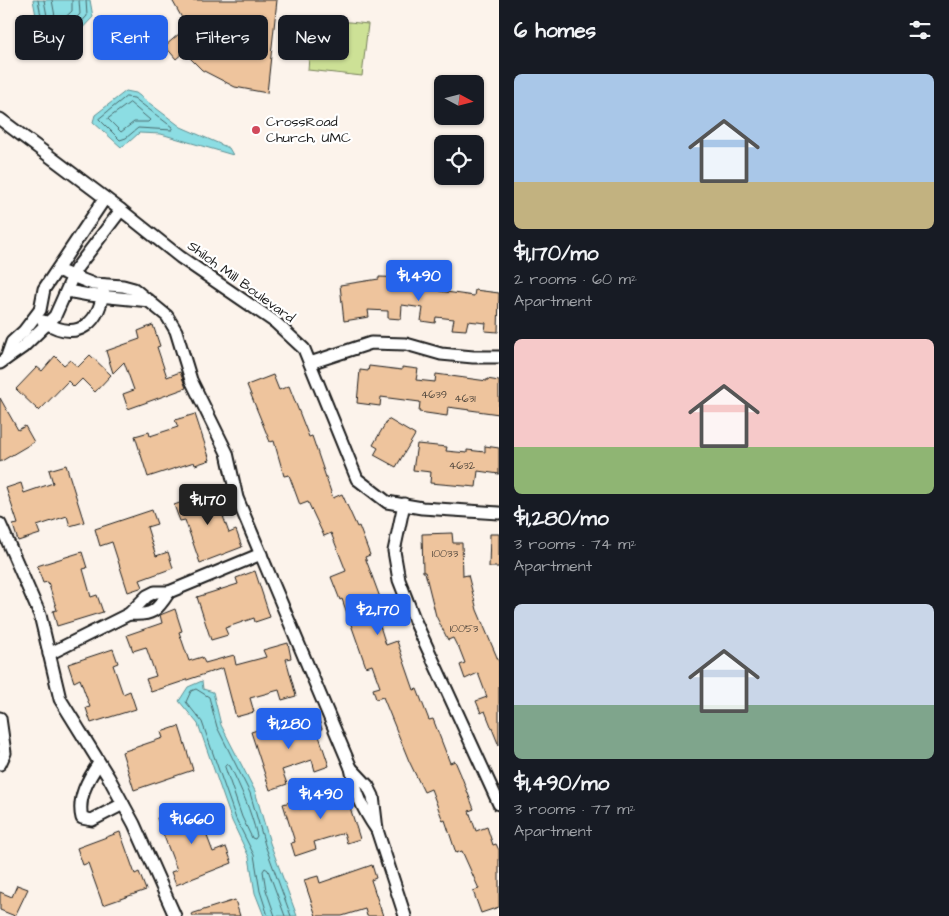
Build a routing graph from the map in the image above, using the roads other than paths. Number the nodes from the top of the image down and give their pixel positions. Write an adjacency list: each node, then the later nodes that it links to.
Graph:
1 (0, 119): 2 (street, Shiloh Mill Boulevard)
2 (105, 198): 3 (street, Shiloh Mill Boulevard); 4 (street)
3 (121, 210): 5 (street); 14 (street, Shiloh Mill Boulevard)
4 (57, 270): 5 (street); 10 (street)
5 (73, 276): 6 (street); 7 (street)
6 (104, 285): 8 (street); 9 (street)
7 (67, 291): 8 (street); 11 (street)
8 (103, 297): 9 (street); 11 (street)
9 (150, 301): 18 (street)
10 (35, 316): 11 (street); 13 (street)
11 (48, 324): 13 (street)
12 (499, 358): 14 (street)
13 (3, 361)
14 (310, 363): 15 (street, Shiloh Mill Boulevard)
15 (404, 504): 16 (street, Shiloh Mill Boulevard); 26 (street)
16 (499, 513)
17 (0, 524): 21 (street)
18 (261, 554): 19 (street); 28 (street)
19 (169, 592): 20 (street); 20 (street)
20 (129, 614): 21 (street)
21 (49, 654): 23 (street)
22 (0, 718): 24 (street)
23 (99, 763): 25 (street); 25 (street)
24 (0, 764)
25 (123, 804): 27 (street)
26 (499, 804)
27 (175, 916)
28 (404, 916)

